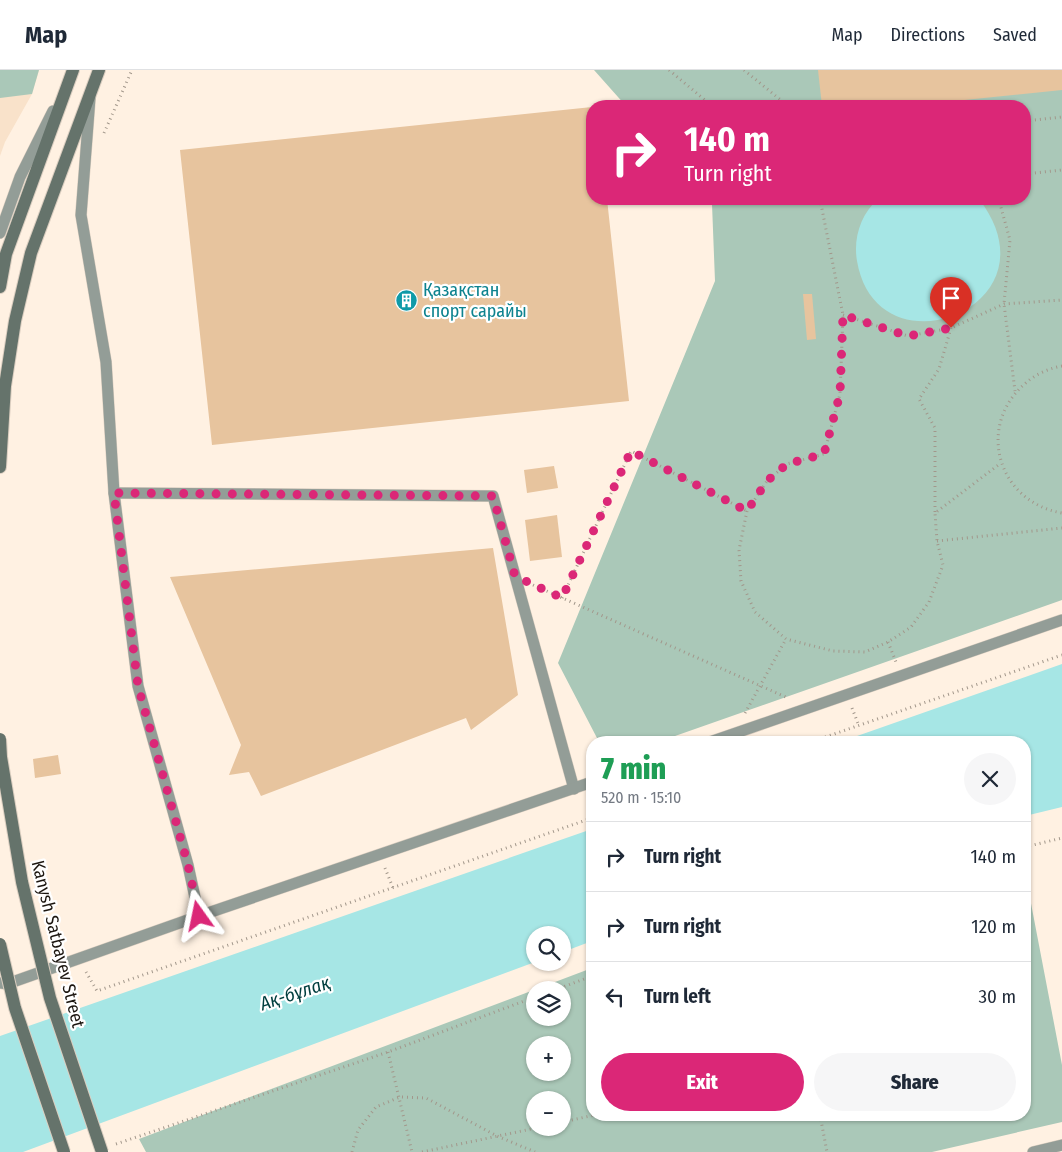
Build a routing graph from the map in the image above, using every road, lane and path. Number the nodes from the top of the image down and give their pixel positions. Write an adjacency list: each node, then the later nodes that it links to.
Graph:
1 (73, 70): 6 (main road)
2 (100, 70): 7 (main road)
3 (132, 70): 12 (path)
4 (669, 70): 8 (path)
5 (744, 70): 9 (path)
6 (68, 82): 17 (lane); 18 (main road)
7 (91, 91): 26 (main road); 27 (lane)
8 (705, 100)
9 (781, 100)
10 (1062, 117): 11 (path)
11 (1031, 120)
12 (101, 141)
13 (1062, 170): 14 (path)
14 (1031, 173)
15 (821, 205): 21 (path)
16 (1000, 205): 20 (path)
17 (0, 233)
18 (0, 287)
19 (1062, 300): 20 (path)
20 (1004, 304): 22 (path); 24 (path)
21 (843, 315): 22 (path); 28 (path)
22 (951, 328): 29 (path)
23 (1062, 366): 24 (path)
24 (1015, 391): 25 (path)
25 (1001, 463): 29 (path); 30 (path)
26 (0, 467)
27 (114, 493): 33 (lane); 53 (lane)
28 (747, 511): 34 (path); 36 (path)
29 (935, 512): 32 (path)
30 (1062, 513)
31 (1062, 528): 32 (path)
32 (936, 541): 36 (path)
33 (515, 576): 34 (path); 47 (lane)
34 (562, 598): 38 (path)
35 (1062, 620): 39 (lane)
36 (786, 639): 38 (path)
37 (1062, 655): 41 (path)
38 (760, 686): 39 (path); 42 (path)
39 (811, 708): 42 (lane)
40 (852, 708): 41 (path)
41 (859, 726): 44 (path)
42 (733, 735): 43 (lane)
43 (730, 736)
44 (829, 736)
45 (0, 739): 68 (main road, Kanysh Satbayev Street, bridge)
46 (586, 784): 47 (lane)
47 (574, 789): 53 (lane)
48 (586, 820): 52 (path)
49 (1062, 838): 50 (path)
50 (1031, 846)
51 (385, 868): 52 (path)
52 (393, 888): 55 (path)
53 (199, 916): 57 (lane)
54 (0, 944): 69 (main road, bridge)
55 (86, 971)
56 (586, 978): 58 (path)
57 (0, 983)
58 (571, 984)
59 (526, 1000): 60 (path)
60 (388, 1052): 61 (path); 68 (path)
61 (400, 1097): 66 (path); 70 (path); 71 (path)
62 (586, 1117): 63 (path)
63 (571, 1120)
64 (821, 1121): 74 (path)
65 (526, 1130): 66 (path)
66 (497, 1136): 72 (path); 73 (path)
67 (1062, 1145): 75 (lane)
68 (106, 1149)
69 (64, 1152)
70 (352, 1152)
71 (412, 1152)
72 (422, 1152)
73 (535, 1152)
74 (827, 1152)
75 (1033, 1152)

